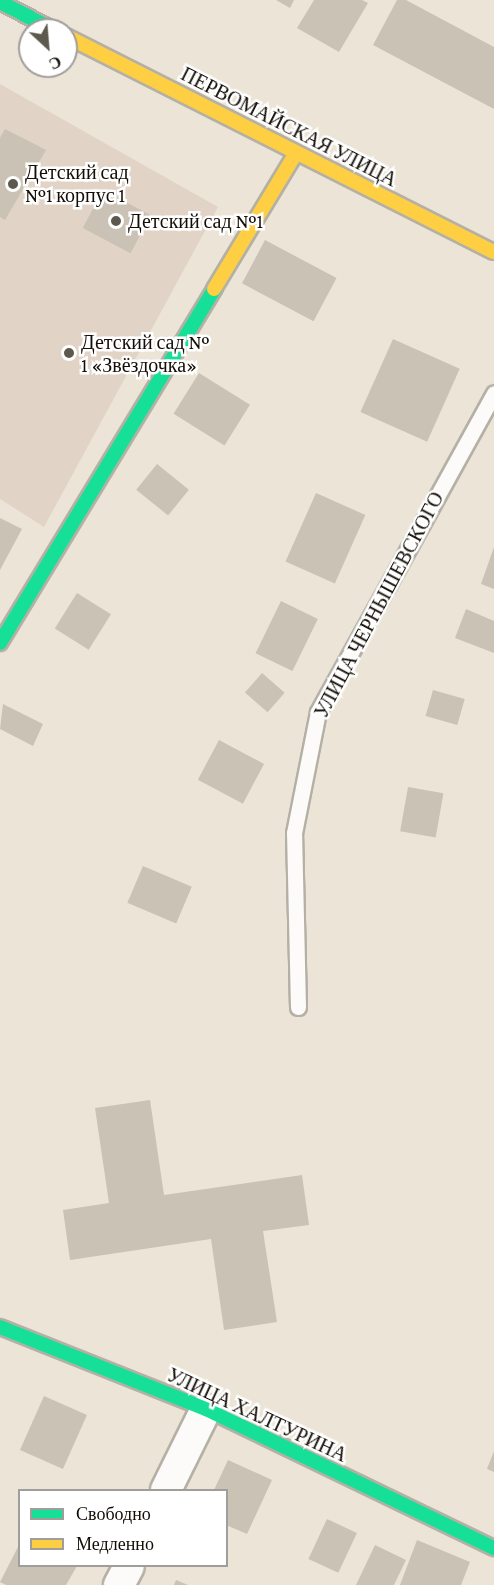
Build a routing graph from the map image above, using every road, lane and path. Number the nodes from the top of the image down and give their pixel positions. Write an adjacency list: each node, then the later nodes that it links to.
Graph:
1 (0, 2): 2 (street)
2 (31, 18)
3 (78, 42): 4 (street, ПЕРВОМАЙСКАЯ УЛИЦА)
4 (297, 153): 5 (street, ПЕРВОМАЙСКАЯ УЛИЦА); 7 (street)
5 (494, 252)
6 (494, 393): 8 (lane, УЛИЦА ЧЕРНЫШЕВСКОГО)
7 (0, 644)
8 (298, 1007)
9 (0, 1327): 10 (street, УЛИЦА ХАЛТУРИНА)
10 (206, 1409): 11 (street); 12 (street, УЛИЦА ХАЛТУРИНА)
11 (167, 1489)
12 (494, 1548)
13 (128, 1567): 14 (street)
14 (119, 1585)

